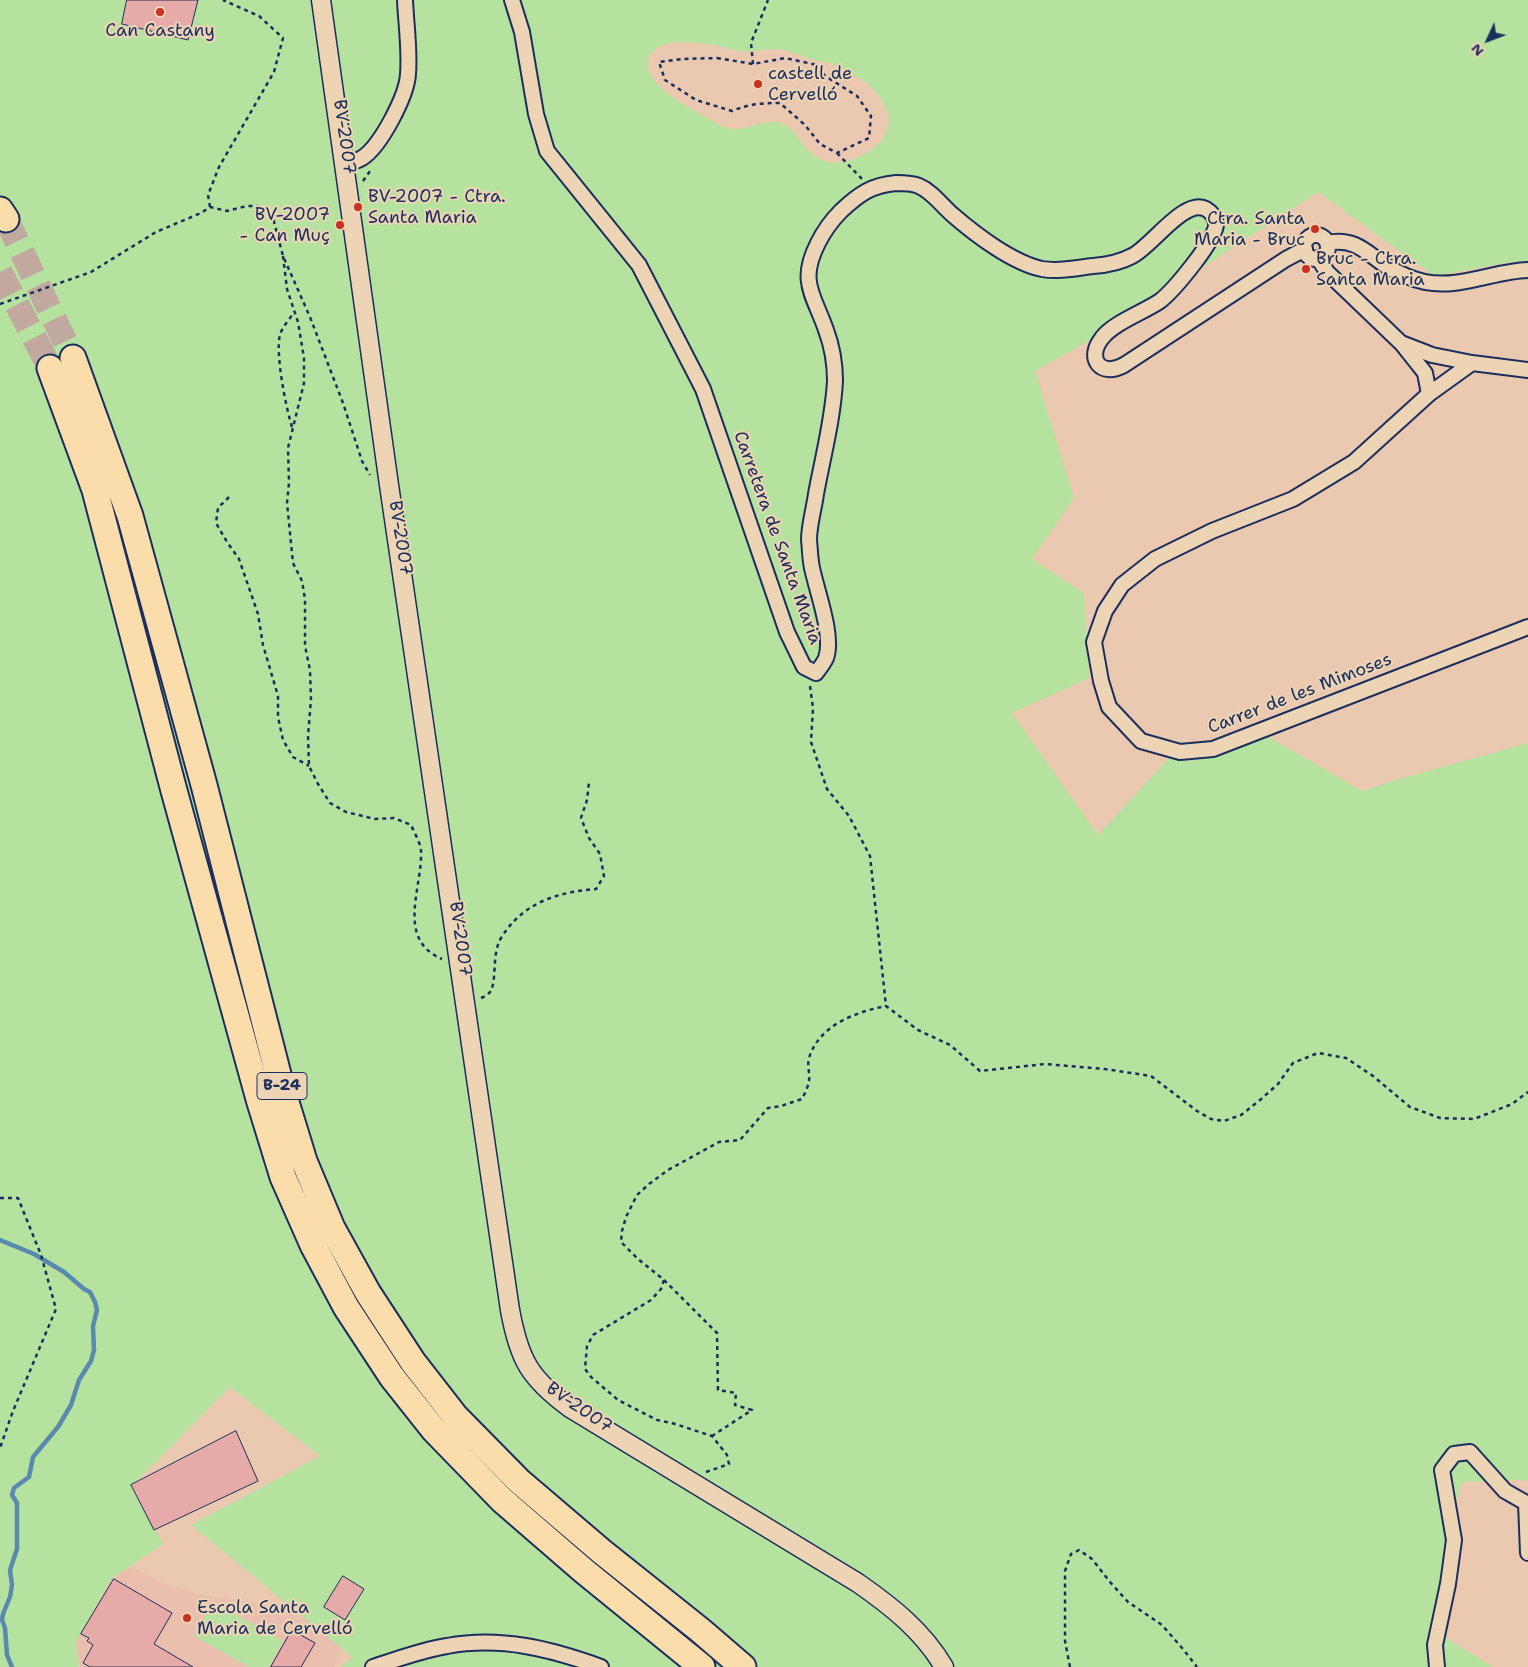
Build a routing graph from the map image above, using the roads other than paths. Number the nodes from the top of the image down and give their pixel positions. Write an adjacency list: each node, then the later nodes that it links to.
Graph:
1 (321, 0): 4 (street, BV-2007)
2 (405, 0): 4 (street)
3 (512, 0): 6 (street, Carretera de Santa Maria)
4 (344, 163): 22 (street, BV-2007)
5 (1328, 243): 6 (street); 7 (street); 8 (street)
6 (1305, 249): 7 (street)
7 (1318, 258): 9 (street)
8 (1528, 270)
9 (1401, 343): 11 (street); 14 (street)
10 (73, 358): 21 (highway, B-24)
11 (1472, 363): 13 (street); 14 (street, Carrer de les Mimoses)
12 (50, 368): 20 (highway, B-24)
13 (1528, 370)
14 (1429, 394): 15 (street, Carrer de les Mimoses)
15 (1528, 628)
16 (1527, 1502): 17 (street); 23 (street)
17 (1528, 1553)
18 (373, 1667): 19 (street)
19 (601, 1667)
20 (702, 1667)
21 (743, 1667)
22 (944, 1667)
23 (1437, 1667)

